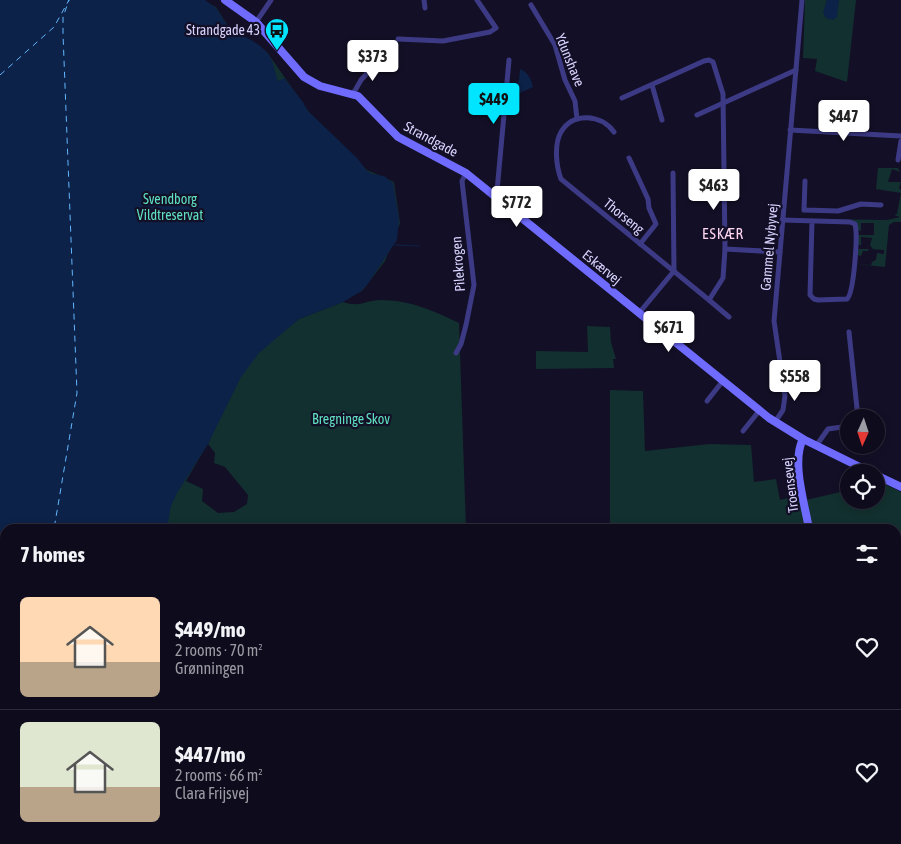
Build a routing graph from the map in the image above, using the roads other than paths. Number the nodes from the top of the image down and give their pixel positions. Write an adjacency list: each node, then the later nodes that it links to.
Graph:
1 (225, 0): 10 (street, Strandgade)
2 (271, 0): 10 (street)
3 (424, 0): 7 (street)
4 (477, 0): 11 (street)
5 (802, 0): 14 (street, Gammel Nybyvej)
6 (531, 5): 8 (street, Ydunshave)
7 (425, 8)
8 (535, 12): 9 (street); 20 (street, Ydunshave)
9 (529, 16)
10 (256, 22): 16 (street, Strandgade)
11 (398, 39)
12 (509, 60): 31 (street)
13 (378, 61): 16 (street)
14 (796, 70): 18 (street); 22 (street, Gammel Nybyvej)
15 (652, 85): 17 (street); 18 (street); 21 (street)
16 (354, 94): 29 (street, Strandgade)
17 (622, 98)
18 (723, 103): 19 (street); 37 (street)
19 (697, 115)
20 (577, 119): 23 (street); 36 (street, Thorseng)
21 (662, 120)
22 (790, 130): 24 (street); 34 (street, Gammel Nybyvej)
23 (614, 132)
24 (901, 136)
25 (901, 141): 27 (street)
26 (629, 158): 36 (street)
27 (898, 160)
28 (673, 172): 39 (street)
29 (466, 173): 31 (street, Eskærvej); 44 (street, Pilekrogen)
30 (805, 181): 33 (street)
31 (495, 196): 41 (street, Eskærvej)
32 (881, 205): 33 (street)
33 (813, 211): 35 (street)
34 (782, 220): 35 (street); 38 (street, Gammel Nybyvej)
35 (813, 222): 35 (street)
36 (640, 244): 39 (street, Thorseng)
37 (725, 249): 38 (street); 40 (street)
38 (780, 252): 49 (street, Gammel Nybyvej)
39 (674, 271): 40 (street, Thorseng); 41 (street)
40 (709, 300): 42 (street, Thorseng)
41 (639, 314): 45 (street, Eskærvej)
42 (729, 317)
43 (849, 332): 47 (street)
44 (456, 353)
45 (722, 382): 46 (street); 48 (street, Eskærvej)
46 (707, 401)
47 (857, 409)
48 (759, 411): 49 (street, Eskærvej); 51 (street)
49 (775, 422): 52 (street, Eskærvej)
50 (840, 427): 53 (street)
51 (743, 431)
52 (803, 440): 53 (street, Eskærvej); 57 (street, Troensevej)
53 (816, 446): 54 (street, Eskærvej)
54 (853, 464)
55 (885, 479): 56 (street)
56 (901, 487)
57 (808, 524)

